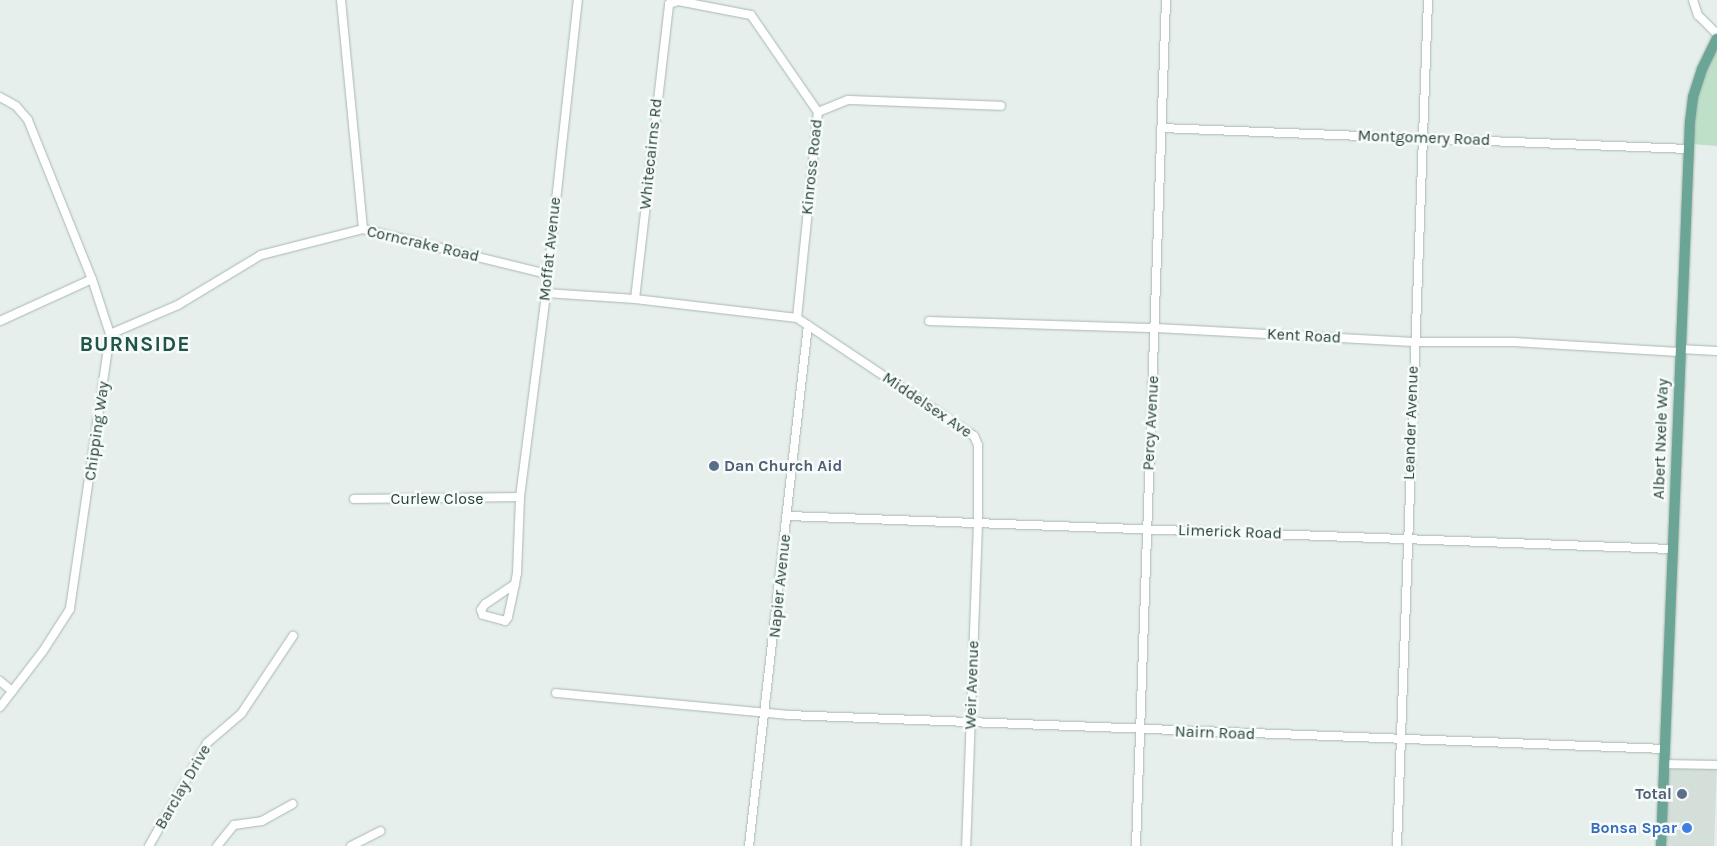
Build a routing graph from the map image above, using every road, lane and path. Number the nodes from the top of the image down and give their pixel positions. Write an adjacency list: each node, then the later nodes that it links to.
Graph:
1 (341, 0): 14 (street)
2 (578, 0): 15 (street, Moffat Avenue)
3 (1166, 0): 11 (street, Percy Avenue)
4 (1428, 0): 12 (street, Leander Avenue)
5 (1693, 0): 6 (street)
6 (1717, 34)
7 (1717, 38): 13 (main road, Albert Nxele Way)
8 (1, 99): 16 (street, Chipping Way)
9 (1000, 106): 10 (street, Kinross Road)
10 (818, 112): 18 (street, Whitecairns Rd); 19 (street, Kinross Road)
11 (1161, 128): 12 (street, Montgomery Road); 23 (street, Percy Avenue)
12 (1423, 138): 13 (street, Montgomery Road); 25 (street, Leander Avenue)
13 (1688, 149): 26 (main road, Albert Nxele Way)
14 (363, 229): 15 (street, Corncrake Road); 24 (street, Corncrake Road)
15 (546, 274): 17 (street, Moffat Avenue)
16 (92, 279): 20 (street); 24 (street, Chipping Way)
17 (546, 292): 18 (street); 28 (street, Moffat Avenue)
18 (635, 298): 19 (street)
19 (797, 318): 22 (street)
20 (0, 321)
21 (929, 321): 23 (street, Kent Road)
22 (808, 325): 30 (street, Napier Avenue); 31 (street, Middelsex Ave)
23 (1156, 328): 25 (street, Kent Road); 32 (street, Percy Avenue)
24 (110, 334): 38 (street, Chipping Way)
25 (1414, 342): 26 (street, Kent Road); 33 (street, Leander Avenue)
26 (1680, 350): 27 (street, Kent Road); 34 (main road, Albert Nxele Way)
27 (1717, 351)
28 (520, 497): 29 (street, Curlew Close); 35 (street, Moffat Avenue)
29 (354, 499)
30 (788, 516): 31 (street, Limerick Road); 41 (street, Napier Avenue)
31 (978, 523): 32 (street, Limerick Road); 42 (street, Weir Avenue)
32 (1147, 529): 33 (street, Limerick Road); 43 (street, Percy Avenue)
33 (1408, 539): 34 (street, Limerick Road); 44 (street, Leander Avenue)
34 (1672, 549): 45 (main road, Albert Nxele Way)
35 (515, 584): 35 (street, Moffat Avenue)
36 (293, 636): 50 (street, Barclay Drive)
37 (0, 681): 38 (street)
38 (12, 690): 40 (street, Chipping Way)
39 (556, 693): 41 (street, Nairn Road)
40 (0, 707)
41 (766, 713): 42 (street, Nairn Road); 53 (street, Napier Avenue)
42 (970, 724): 43 (street, Nairn Road); 54 (street, Weir Avenue)
43 (1140, 731): 44 (street, Nairn Road); 55 (street, Percy Avenue)
44 (1400, 739): 45 (street, Nairn Road); 56 (street, Leander Avenue)
45 (1665, 749): 46 (main road, Albert Nxele Way)
46 (1664, 764): 47 (street); 57 (main road, Albert Nxele Way)
47 (1717, 765)
48 (293, 804): 51 (street)
49 (380, 831): 52 (street)
50 (149, 846)
51 (217, 846)
52 (351, 846)
53 (749, 846)
54 (966, 846)
55 (1136, 846)
56 (1397, 846)
57 (1661, 846)

